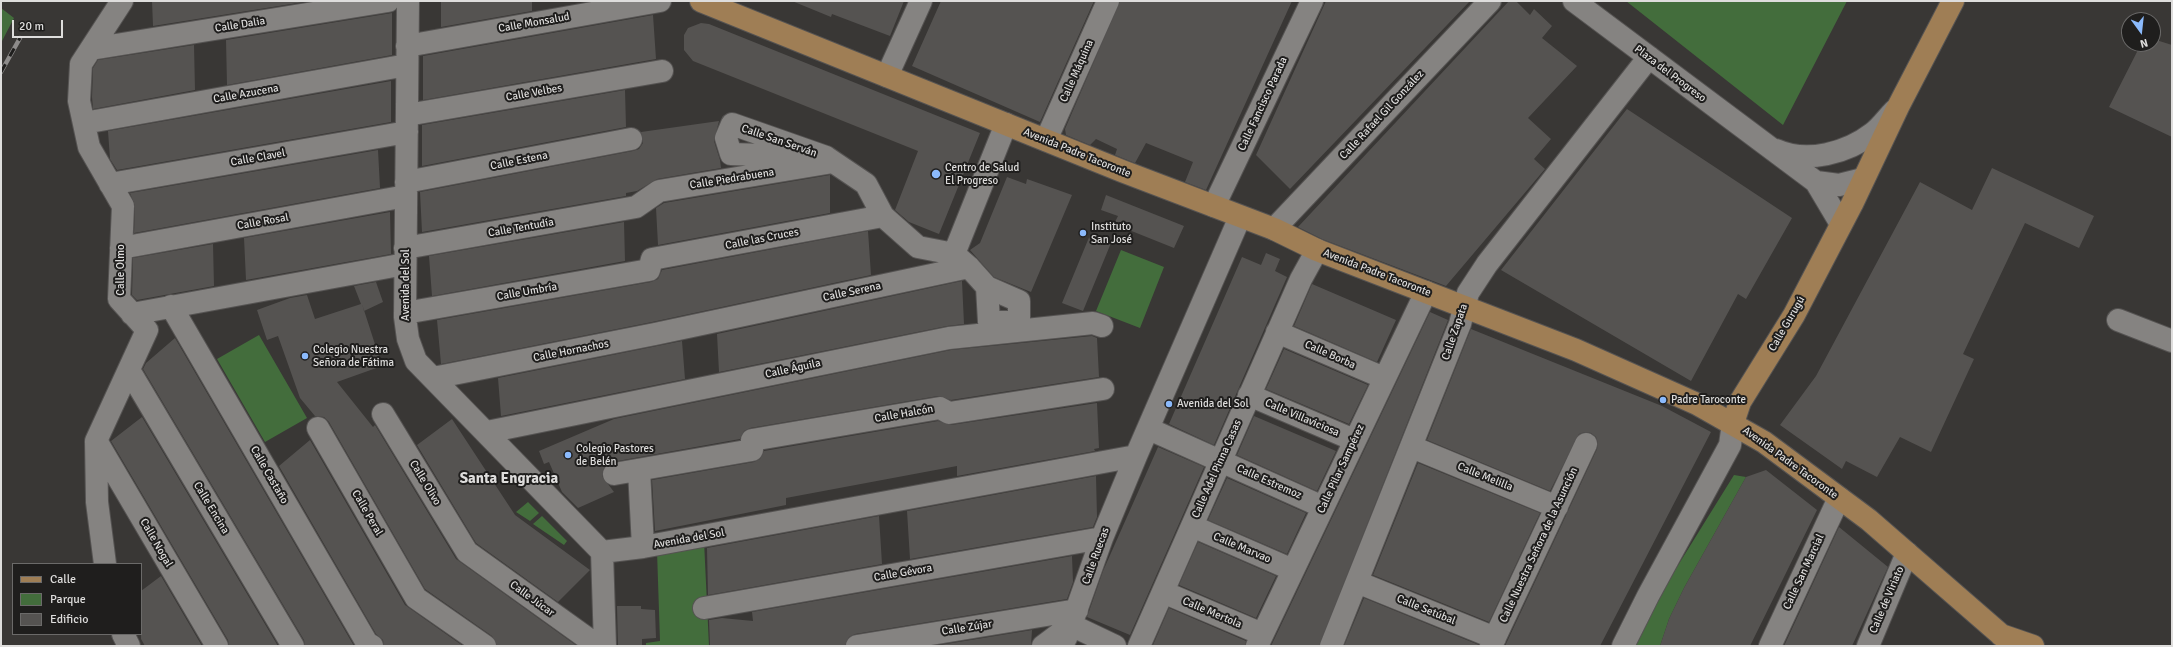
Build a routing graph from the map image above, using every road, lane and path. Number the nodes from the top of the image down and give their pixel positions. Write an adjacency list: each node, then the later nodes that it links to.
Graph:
1 (122, 1): 12 (street, Calle Olmo)
2 (388, 1): 12 (street, Calle Dalia)
3 (408, 1): 13 (street, Avenida del Sol)
4 (660, 1): 13 (street, Calle Monsalud)
5 (701, 1): 16 (main road, Avenida Padre Tacoronte)
6 (921, 1): 16 (street)
7 (1108, 1): 23 (street, Calle Máquina)
8 (1312, 1): 30 (street, Calle Fancisco Parada)
9 (1490, 1): 35 (street, Calle Rafael Gil González)
10 (1574, 1): 14 (street, Plaza del Progreso)
11 (1953, 1): 17 (main road, Calle Gurugú)
12 (91, 49): 18 (street, Calle Olmo)
13 (407, 55): 18 (street, Calle Azucena); 19 (street, Avenida del Sol)
14 (1649, 57): 24 (street, Plaza del Progreso); 44 (street, Calle Zapata)
15 (662, 71): 19 (street, Calle Velbes)
16 (887, 76): 21 (main road, Avenida Padre Tacoronte)
17 (1898, 107): 24 (street, Plaza del Progreso); 26 (main road, Calle Gurugú)
18 (84, 123): 28 (street, Calle Olmo)
19 (407, 124): 28 (street, Calle Clavel); 29 (street, Avenida del Sol)
20 (732, 124): 25 (street, Calle San Serván); 25 (street, Calle Piedrabuena)
21 (1006, 124): 23 (main road, Avenida Padre Tacoronte); 39 (street)
22 (631, 139): 29 (street, Calle Estena)
23 (1046, 140): 30 (main road, Avenida Padre Tacoronte)
24 (1766, 146): 27 (street, Plaza del Progreso)
25 (830, 160): 31 (street, Calle Piedrabuena); 32 (street)
26 (1863, 179): 27 (street, Plaza del Progreso); 34 (main road, Calle Gurugú)
27 (1816, 182): 34 (street, Plaza del Progreso)
28 (110, 184): 36 (street, Calle Olmo)
29 (406, 189): 36 (street, Calle Rosal); 38 (street, Avenida del Sol)
30 (1214, 206): 33 (main road, Avenida Padre Tacoronte)
31 (636, 207): 38 (street, Calle Tentudía)
32 (883, 216): 39 (street); 40 (street, Calle las Cruces)
33 (1240, 217): 35 (main road, Avenida Padre Tacoronte); 60 (street)
34 (1841, 224): 58 (main road, Calle Gurugú)
35 (1274, 229): 37 (main road, Avenida Padre Tacoronte)
36 (121, 248): 46 (street, Calle Olmo)
37 (1317, 250): 42 (main road, Avenida Padre Tacoronte); 50 (street, Calle Adel Pinna Casas)
38 (405, 256): 43 (street, Calle Tentudía); 45 (street, Avenida del Sol)
39 (961, 260): 41 (street); 48 (street, Calle Serena)
40 (649, 270): 45 (street, Calle Umbría)
41 (987, 287)
42 (1426, 292): 44 (main road, Avenida Padre Tacoronte); 54 (street, Calle Pilar Sampérez)
43 (171, 306): 46 (street, Calle Tentudía); 89 (street, Calle Castaño)
44 (1464, 306): 58 (main road, Avenida Padre Tacoronte); 65 (street, Calle Zapata)
45 (405, 313): 53 (street, Avenida del Sol)
46 (132, 314): 52 (street, Calle Olmo)
47 (2118, 320): 51 (street)
48 (708, 323): 53 (street, Calle Hornachos)
49 (1102, 326): 61 (street, Calle Águila)
50 (1277, 332): 54 (street, Calle Borba); 56 (street, Calle Adel Pinna Casas)
51 (2172, 341)
52 (129, 370): 62 (street, Calle Olmo); 92 (street, Calle Encina)
53 (433, 378): 61 (street, Avenida del Sol)
54 (1384, 378): 63 (street, Calle Pilar Sampérez)
55 (1102, 389): 68 (street, Calle Halcón)
56 (1250, 395): 63 (street, Calle Villaviciosa); 67 (street, Calle Adel Pinna Casas)
57 (383, 414): 76 (street, Calle Olivo)
58 (1733, 423): 70 (main road, Avenida Padre Tacoronte); 102 (street, Calle Gurugú)
59 (318, 428): 93 (street, Calle Peral)
60 (1149, 429): 66 (street); 67 (street, Calle Estremoz)
61 (487, 432): 77 (street, Avenida del Sol)
62 (96, 440): 79 (street, Calle Olmo); 91 (street, Calle Nogal)
63 (1354, 440): 71 (street, Calle Pilar Sampérez)
64 (1586, 444): 72 (street, Calle Nuestra Señora de la Asunción)
65 (1412, 446): 72 (street, Calle Melilla); 81 (street, Calle Zapata)
66 (1136, 456): 74 (street, Calle Ruecas); 75 (street, Avenida del Sol)
67 (1220, 461): 71 (street, Calle Estremoz); 73 (street, Calle Adel Pinna Casas)
68 (639, 470): 69 (street, Calle Halcón); 75 (street)
69 (614, 474)
70 (1839, 498): 78 (main road, Avenida Padre Tacoronte); 103 (street, Calle San Marcial)
71 (1323, 506): 80 (street, Calle Pilar Sampérez)
72 (1557, 507): 88 (street, Calle Nuestra Señora de la Asunción)
73 (1192, 526): 80 (street, Calle Marvao); 82 (street, Calle Adel Pinna Casas)
74 (1102, 538): 83 (street, Calle Gévora); 84 (street, Calle Ruecas)
75 (644, 547): 77 (street, Avenida del Sol)
76 (467, 552): 94 (street, Calle Júcar)
77 (602, 552): 95 (street)
78 (1907, 553): 87 (main road, Avenida Padre Tacoronte); 104 (street, Calle de Viriato)
79 (106, 563)
80 (1293, 570): 86 (street, Calle Pilar Sampérez)
81 (1356, 582): 88 (street, Calle Setúbal); 101 (street, Calle Zapata)
82 (1163, 592): 86 (street, Calle Mertola); 100 (street, Calle Adel Pinna Casas)
83 (704, 608)
84 (1074, 617): 96 (street, Calle Zújar); 97 (street); 98 (street, Calle Ruecas); 99 (street)
85 (124, 635): 90 (street)
86 (1259, 640)
87 (2008, 641): 105 (main road)
88 (1493, 642)
89 (370, 644)
90 (129, 646)
91 (217, 646)
92 (293, 646)
93 (485, 646)
94 (598, 646)
95 (605, 646)
96 (857, 646)
97 (1043, 646)
98 (1062, 646)
99 (1114, 646)
100 (1139, 646)
101 (1331, 646)
102 (1623, 646)
103 (1770, 646)
104 (1868, 646)
105 (2033, 646)

